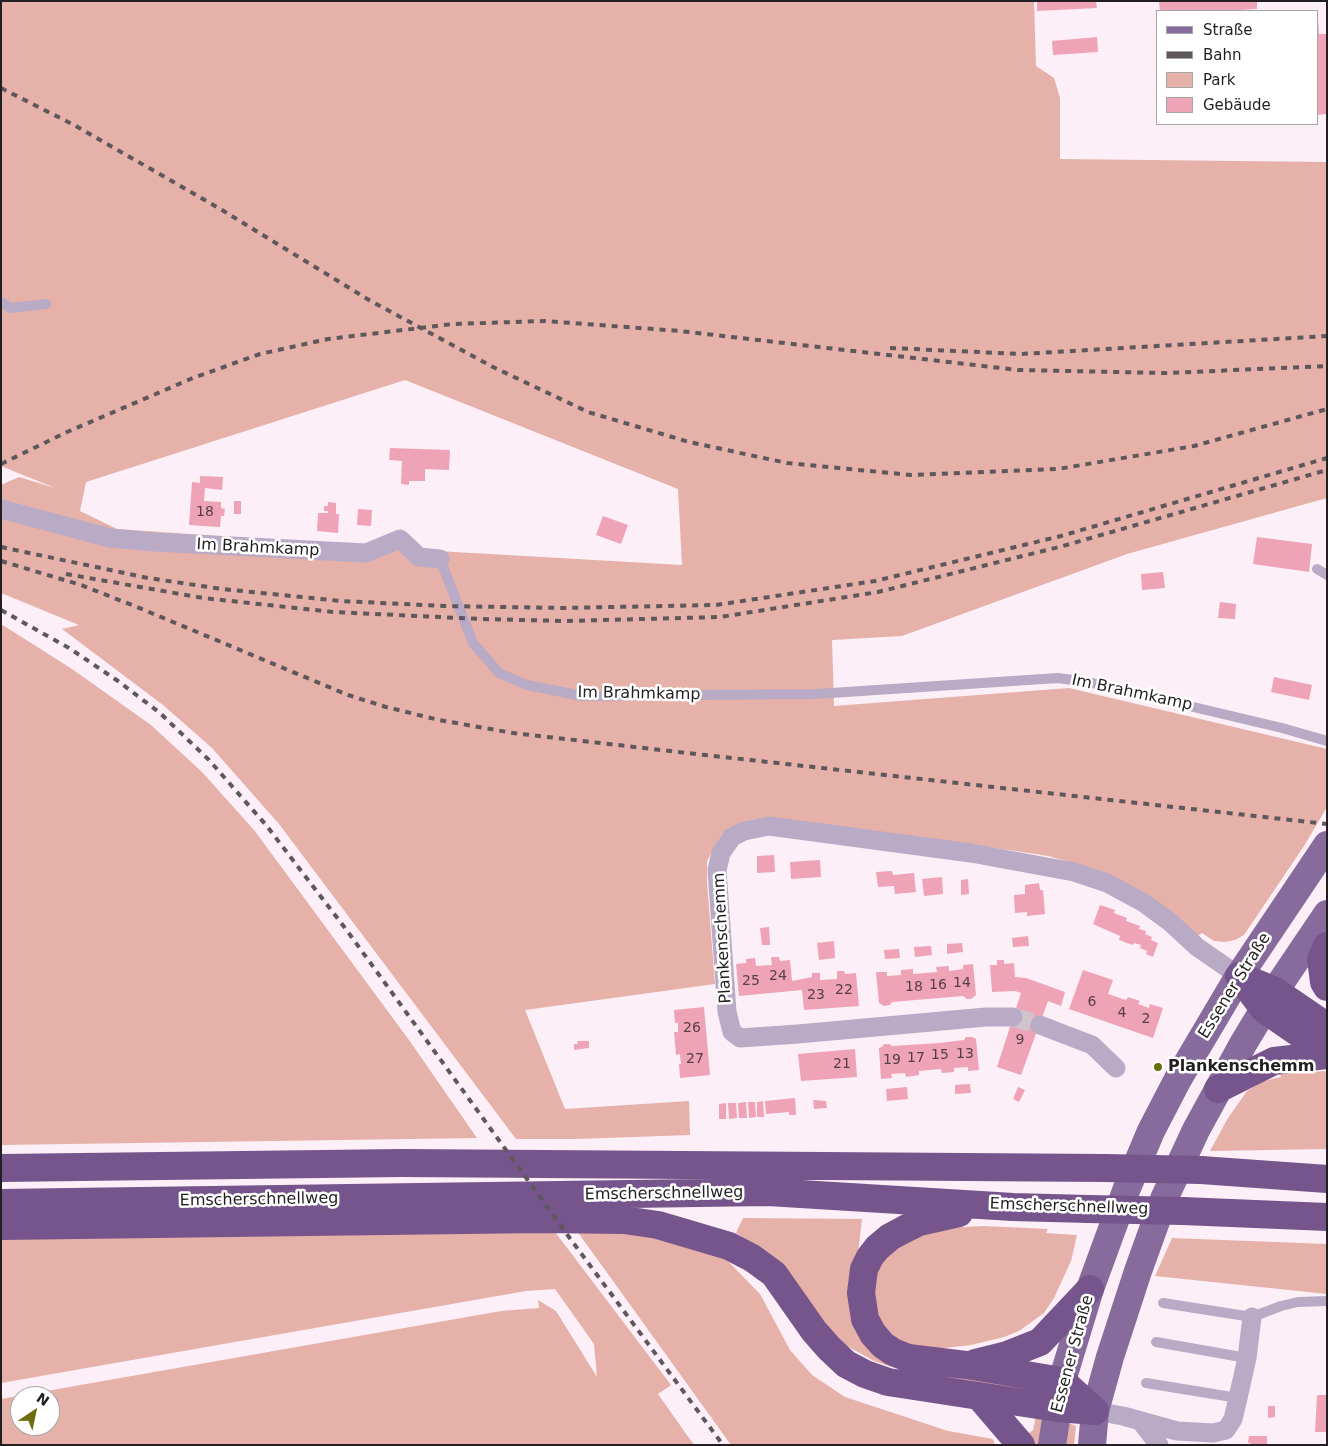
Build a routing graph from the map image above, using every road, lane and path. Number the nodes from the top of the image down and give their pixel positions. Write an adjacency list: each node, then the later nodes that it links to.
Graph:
1 (1, 302): 2 (lane)
2 (46, 304)
3 (1, 509): 4 (street, Im Brahmkamp)
4 (440, 559): 7 (lane, Im Brahmkamp)
5 (1317, 569): 6 (lane)
6 (1327, 575)
7 (1327, 741)
8 (1327, 845): 11 (main road, Essener Straße)
9 (1327, 914): 13 (main road)
10 (1327, 946): 12 (highway)
11 (1239, 976): 13 (highway); 14 (street, Plankenschemm); 29 (main road, Essener Straße)
12 (1327, 987)
13 (1269, 1000): 15 (highway); 17 (highway); 20 (main road)
14 (1013, 1017)
15 (1327, 1024)
16 (1040, 1025): 19 (street)
17 (1327, 1048)
18 (1327, 1055): 20 (highway)
19 (1116, 1068)
20 (1218, 1089): 41 (main road)
21 (1, 1168): 22 (highway, bridge)
22 (1327, 1179)
23 (48, 1202): 24 (highway, Emscherschnellweg); 25 (highway, Emscherschnellweg); 27 (lane)
24 (1, 1203)
25 (1013, 1207): 26 (highway, Emscherschnellweg, bridge); 35 (highway)
26 (1327, 1217)
27 (102, 1225): 28 (highway); 38 (highway)
28 (1, 1226)
29 (1090, 1289): 35 (highway); 36 (main road, Essener Straße)
30 (1327, 1301): 32 (lane)
31 (1163, 1303): 32 (lane)
32 (1252, 1317): 34 (street)
33 (1156, 1342): 34 (lane)
34 (1247, 1358): 39 (street)
35 (966, 1365): 36 (highway)
36 (1062, 1381): 40 (main road, Essener Straße); 41 (highway)
37 (1146, 1383): 39 (lane)
38 (979, 1396): 40 (highway); 43 (highway)
39 (1238, 1398): 42 (street)
40 (1057, 1408): 41 (highway); 44 (main road, Essener Straße)
41 (1096, 1411): 42 (street); 45 (main road)
42 (1141, 1422): 46 (street)
43 (1021, 1445)
44 (1052, 1445)
45 (1092, 1445)
46 (1159, 1445)

